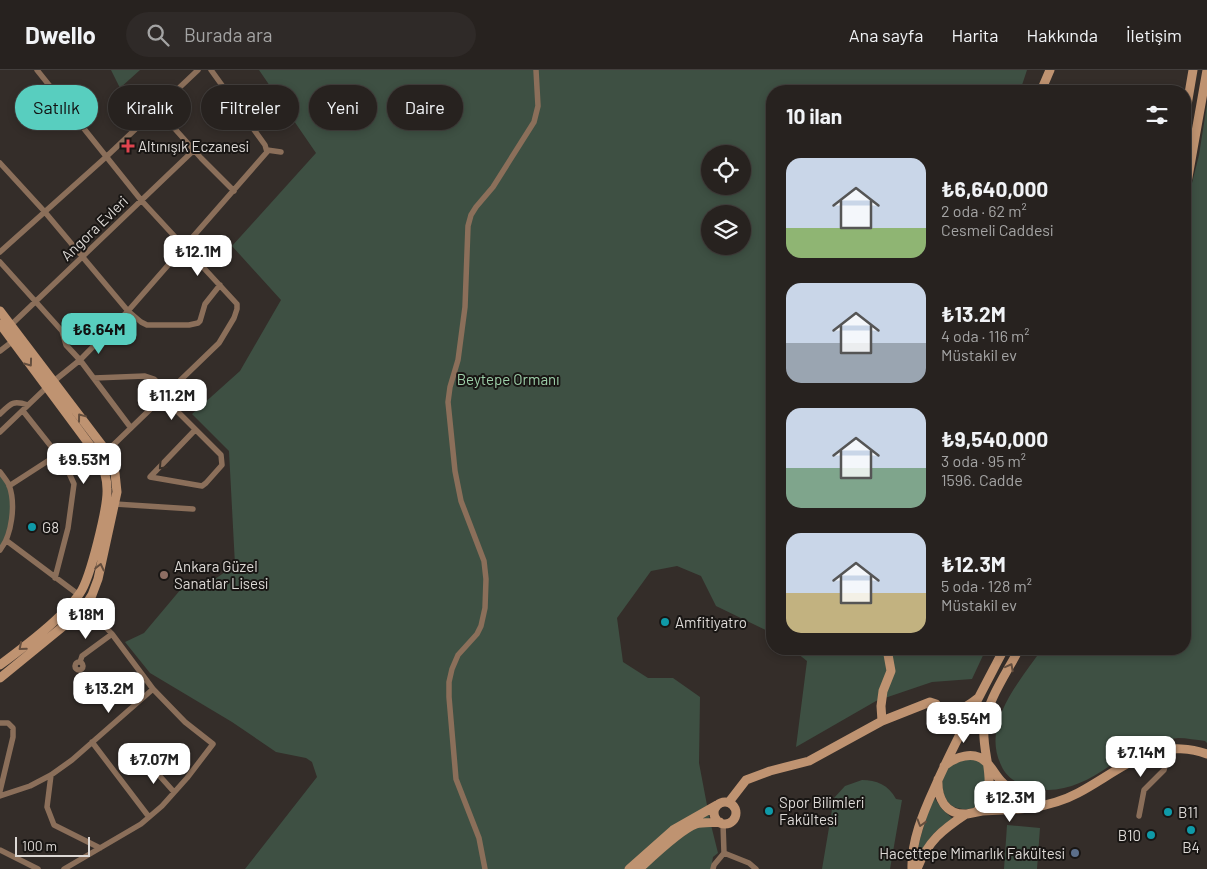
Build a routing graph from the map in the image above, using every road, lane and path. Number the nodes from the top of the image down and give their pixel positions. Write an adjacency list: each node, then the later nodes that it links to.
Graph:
1 (37, 70): 16 (street)
2 (198, 70): 8 (street)
3 (210, 70): 14 (street)
4 (536, 70): 91 (street)
5 (1050, 70): 9 (street)
6 (1193, 70): 10 (street)
7 (1207, 70): 17 (street)
8 (182, 85)
9 (1044, 85)
10 (1190, 85)
11 (135, 130): 16 (street)
12 (176, 130): 13 (street)
13 (194, 150): 21 (street); 22 (street, Angora Evleri)
14 (267, 150): 15 (street); 21 (street)
15 (281, 152)
16 (106, 157): 22 (street); 23 (street)
17 (1191, 160)
18 (0, 163): 19 (street)
19 (5, 168): 20 (street); 23 (street)
20 (0, 174)
21 (234, 191): 24 (street)
22 (141, 200): 24 (street); 26 (street, Angora Evleri)
23 (44, 211): 25 (street); 26 (street)
24 (184, 248): 28 (street); 31 (street)
25 (0, 252)
26 (83, 256): 29 (street, Angora Evleri); 31 (street)
27 (0, 262): 29 (street)
28 (220, 286): 31 (street); 38 (street)
29 (37, 301): 32 (street, Angora Evleri); 35 (street)
30 (0, 311): 32 (street)
31 (128, 311): 35 (street)
32 (4, 329): 33 (street); 37 (street)
33 (13, 340): 34 (street); 37 (street, one-way to 37)
34 (0, 351)
35 (80, 360): 36 (street); 37 (street)
36 (94, 378): 38 (street); 42 (street)
37 (51, 384): 39 (street); 45 (street)
38 (166, 395): 42 (street); 43 (street)
39 (28, 406): 40 (street); 41 (street)
40 (23, 411): 44 (street); 46 (street)
41 (0, 414)
42 (131, 428): 45 (street)
43 (195, 430): 43 (street, one-way to 43)
44 (0, 432)
45 (102, 454): 49 (street); 54 (street)
46 (57, 455): 48 (street); 53 (street)
47 (0, 472): 48 (street)
48 (9, 486): 51 (street)
49 (115, 504): 50 (street); 55 (street, one-way to 49)
50 (193, 509)
51 (7, 540): 52 (street); 53 (street)
52 (0, 550)
53 (55, 578): 54 (street)
54 (79, 595): 55 (street); 61 (street, one-way to 61)
55 (86, 606): 56 (street); 62 (street)
56 (112, 634): 60 (street); 63 (street)
57 (888, 655): 65 (street)
58 (1001, 655): 64 (street)
59 (1016, 655): 70 (street, one-way to 59)
60 (80, 662)
61 (0, 665)
62 (0, 678)
63 (153, 689): 67 (street); 76 (street)
64 (978, 698): 65 (street); 72 (street)
65 (882, 721): 78 (street)
66 (0, 723): 75 (street)
67 (92, 742): 73 (street); 84 (street)
68 (1170, 748): 69 (street); 80 (street); 83 (street)
69 (1207, 754)
70 (987, 762): 72 (street); 80 (street); 81 (street)
71 (150, 764): 76 (street)
72 (944, 766): 74 (street)
73 (51, 775): 77 (street); 86 (street)
74 (938, 779): 82 (street); 96 (street, one-way to 96)
75 (0, 791)
76 (174, 792): 84 (street)
77 (0, 796)
78 (729, 802): 79 (street); 85 (street)
79 (717, 805): 85 (street); 92 (street)
80 (1039, 806): 81 (street)
81 (976, 812): 82 (street)
82 (966, 814): 97 (street)
83 (1139, 816)
84 (149, 817): 86 (street)
85 (722, 823): 88 (street); 93 (street)
86 (100, 848): 90 (street)
87 (0, 850): 89 (street)
88 (724, 853): 94 (street); 95 (street)
89 (38, 869)
90 (64, 869)
91 (485, 869)
92 (630, 869)
93 (639, 869)
94 (713, 869)
95 (756, 869)
96 (912, 869)
97 (917, 869)

